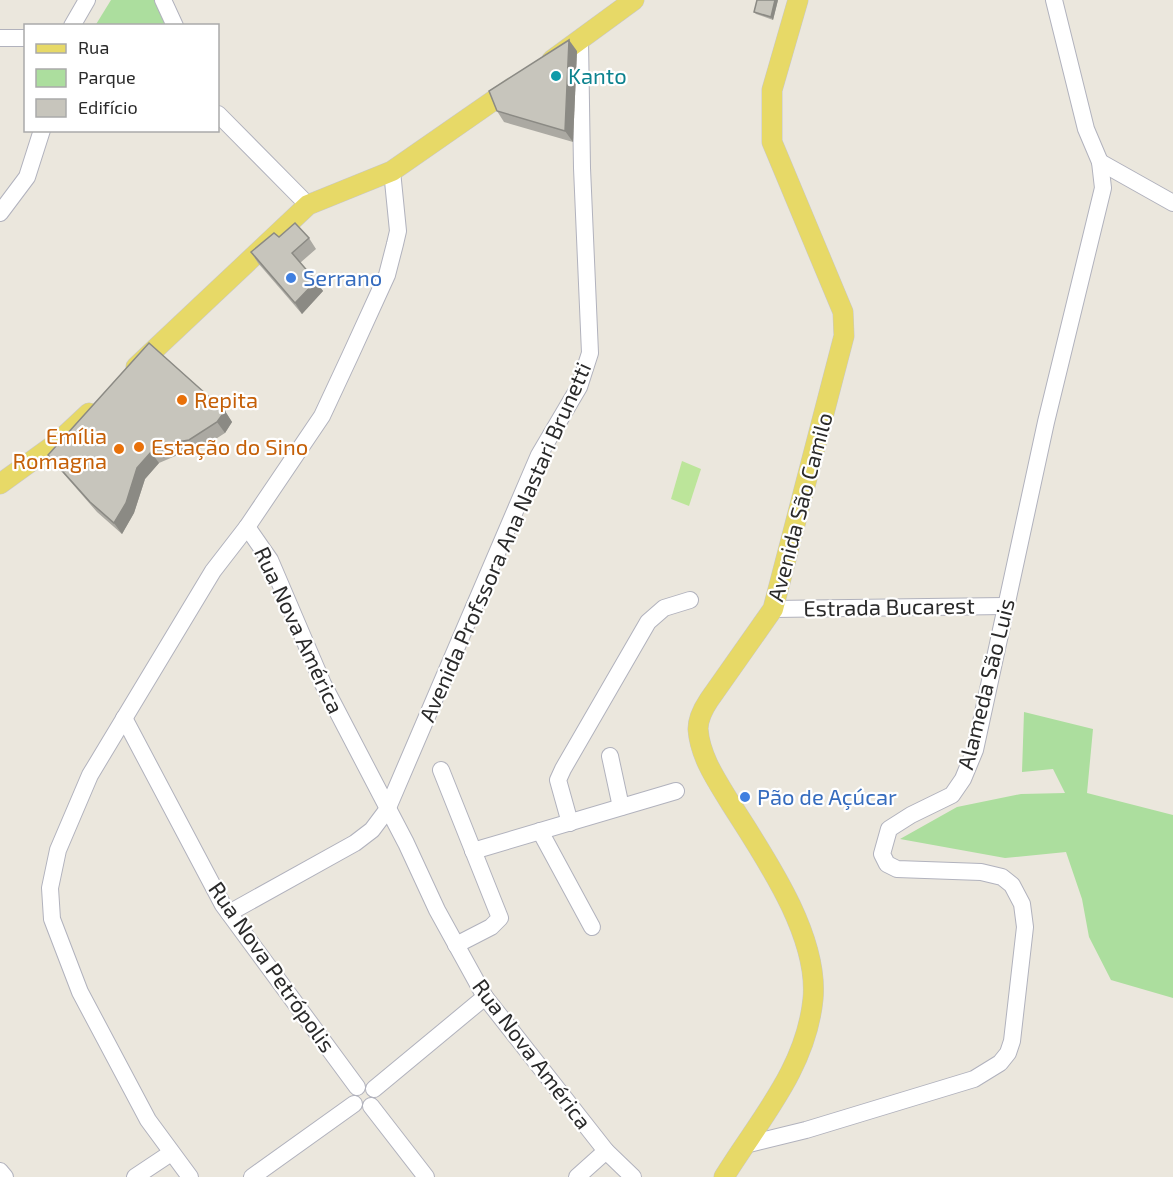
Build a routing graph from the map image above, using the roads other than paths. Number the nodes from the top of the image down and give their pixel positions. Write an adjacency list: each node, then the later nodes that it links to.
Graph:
1 (87, 0): 6 (street)
2 (163, 0): 7 (street)
3 (634, 0): 10 (main road)
4 (798, 0): 24 (main road, Avenida São Camilo)
5 (1054, 0): 13 (street, Alameda São Luis)
6 (73, 24)
7 (174, 24)
8 (0, 38): 9 (street)
9 (24, 38)
10 (580, 40): 14 (main road); 30 (street, Avenida Profssora Ana Nastari Brunetti)
11 (219, 115): 16 (street)
12 (41, 132): 17 (street)
13 (1100, 162): 15 (street); 23 (street, Alameda São Luis)
14 (392, 171): 16 (main road); 21 (street)
15 (1173, 203)
16 (308, 205): 18 (main road)
17 (0, 213)
18 (122, 382)
19 (100, 403): 20 (main road)
20 (0, 484)
21 (247, 526): 25 (street, Rua Nova América); 30 (street, Rua Nova América)
22 (690, 600): 31 (street)
23 (1005, 606): 24 (street, Estrada Bucarest); 41 (street, Alameda São Luis)
24 (773, 609): 41 (main road, Avenida São Camilo)
25 (124, 718): 34 (street, Rua Nova Petrópolis); 43 (street, Rua Nova América)
26 (610, 756): 29 (street)
27 (441, 770): 33 (street)
28 (676, 790): 29 (street)
29 (621, 807): 31 (street)
30 (387, 810): 34 (street, Avenida Profssora Ana Nastari Brunetti); 36 (street, Rua Nova América)
31 (570, 823): 32 (street)
32 (540, 831): 33 (street); 35 (street)
33 (473, 851): 36 (street)
34 (229, 913): 39 (street, Rua Nova Petrópolis)
35 (592, 927)
36 (456, 945): 37 (street, Rua Nova América)
37 (485, 997): 38 (street); 42 (street, Rua Nova América)
38 (374, 1089): 39 (street); 40 (street)
39 (355, 1095): 40 (street); 48 (street)
40 (371, 1106): 49 (street)
41 (745, 1145): 52 (main road, Avenida São Camilo)
42 (606, 1151): 50 (street); 51 (street, Rua Nova América)
43 (171, 1153): 46 (street); 47 (street, Rua Nova América)
44 (0, 1171): 45 (street)
45 (5, 1177)
46 (135, 1177)
47 (190, 1177)
48 (252, 1177)
49 (426, 1177)
50 (577, 1177)
51 (633, 1177)
52 (724, 1177)

